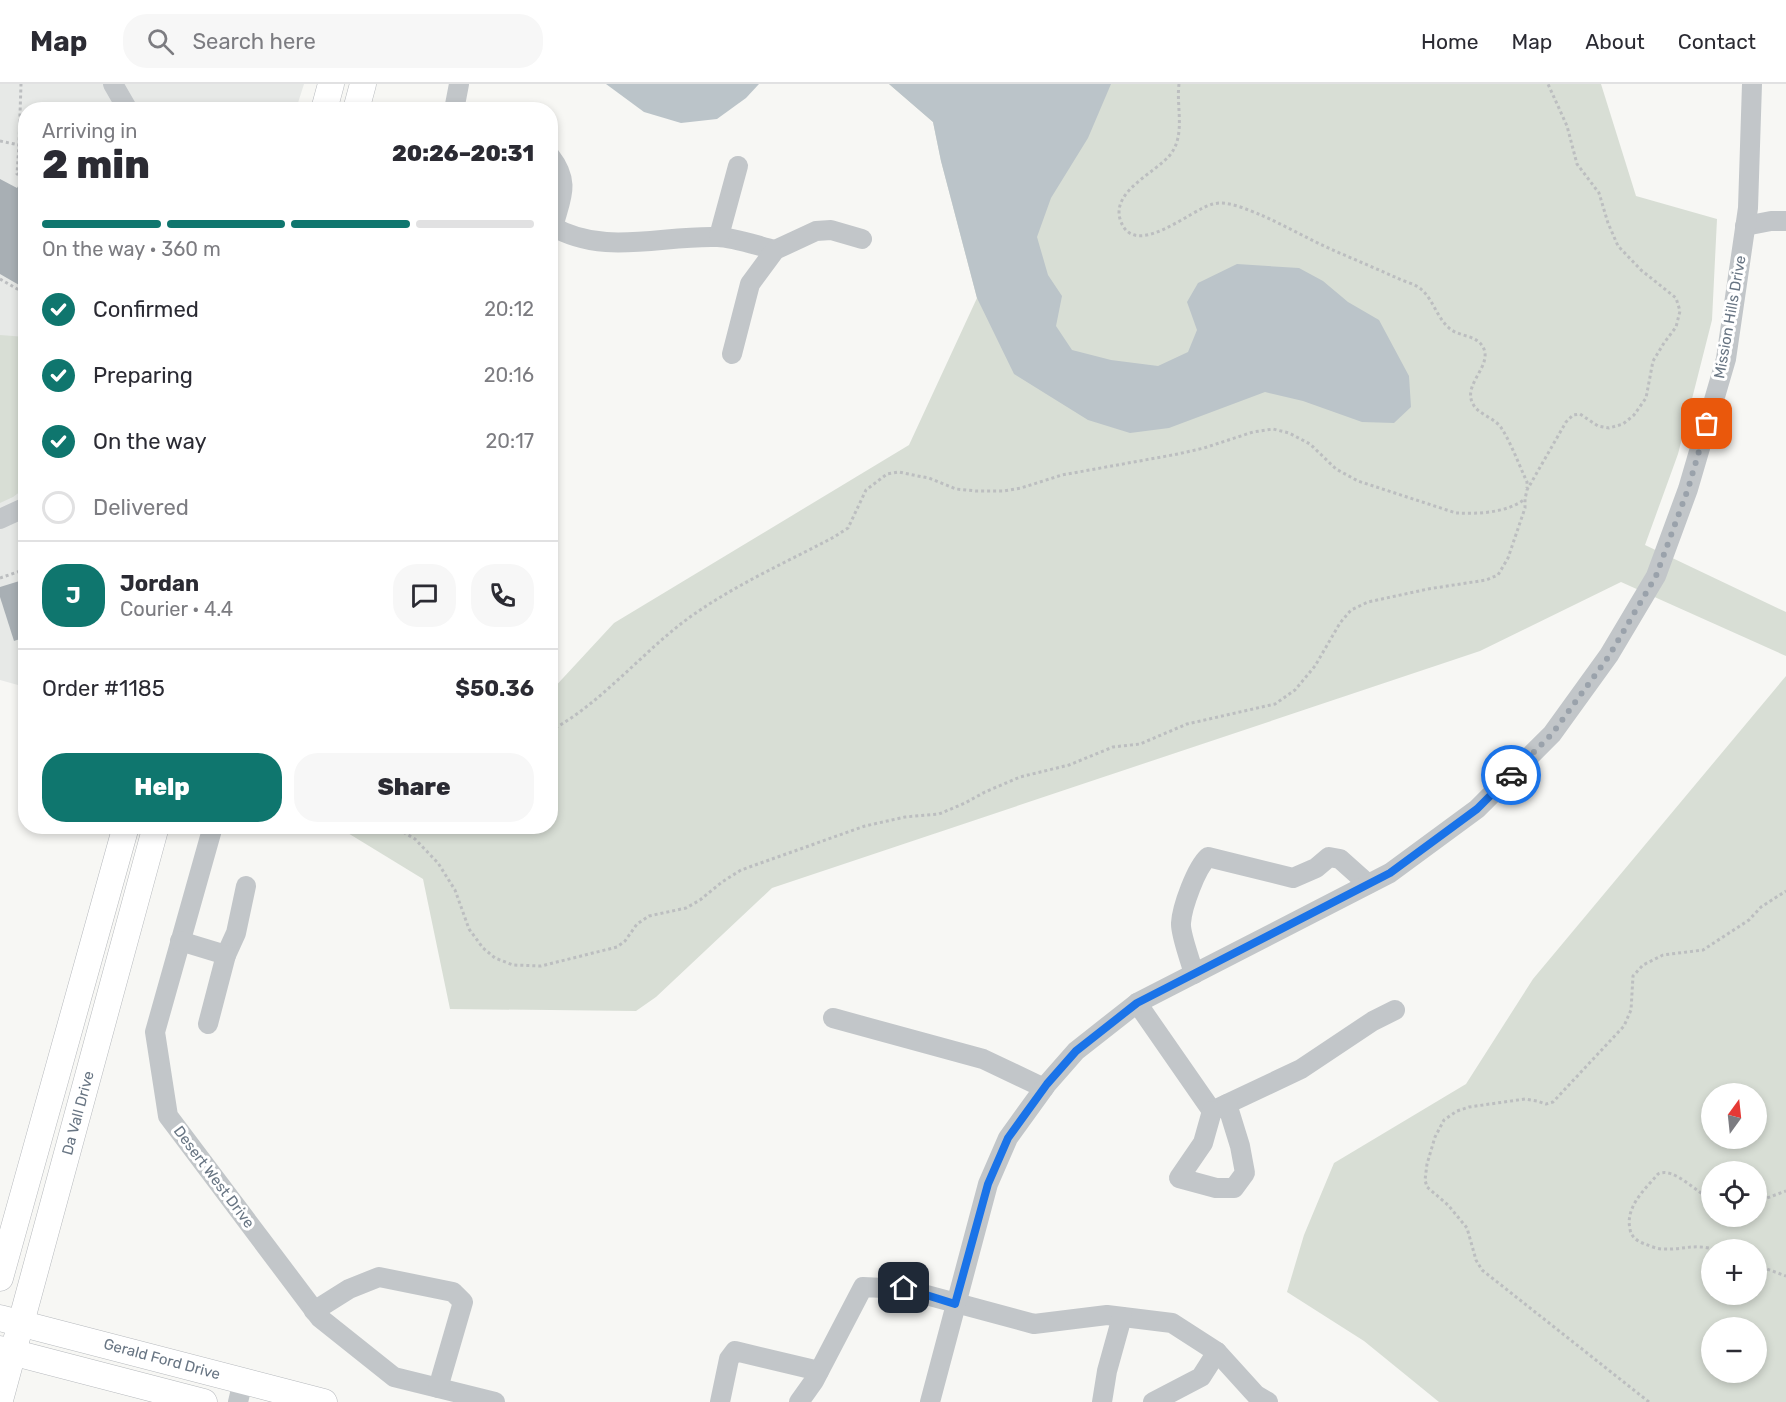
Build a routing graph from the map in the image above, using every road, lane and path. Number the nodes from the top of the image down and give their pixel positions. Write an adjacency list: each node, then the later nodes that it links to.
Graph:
1 (21, 84): 9 (path)
2 (113, 84): 10 (street)
3 (331, 84): 11 (main road)
4 (363, 84): 12 (main road)
5 (459, 84): 13 (street)
6 (1179, 84): 30 (path)
7 (1548, 84): 30 (path)
8 (1752, 84): 22 (street, Mission Hills Drive)
9 (20, 102)
10 (123, 102)
11 (326, 102)
12 (358, 102)
13 (456, 102)
14 (0, 141): 15 (path)
15 (18, 145)
16 (18, 160): 19 (path)
17 (738, 166): 24 (street)
18 (558, 167): 20 (street)
19 (18, 174)
20 (558, 207)
21 (1786, 221): 22 (street)
22 (1745, 226): 41 (street, Mission Hills Drive)
23 (558, 229): 24 (street)
24 (719, 236): 26 (street)
25 (861, 239): 26 (street)
26 (775, 250): 29 (street)
27 (0, 279): 28 (path)
28 (18, 289)
29 (732, 354)
30 (1527, 490): 31 (path)
31 (1525, 499): 36 (path); 40 (path)
32 (18, 511): 33 (street)
33 (0, 519)
34 (18, 572): 35 (path)
35 (0, 578)
36 (558, 726)
37 (124, 834): 58 (main road, Da Vall Drive)
38 (154, 834): 62 (main road, Da Vall Drive)
39 (211, 834): 44 (street, Desert West Drive)
40 (407, 834)
41 (1368, 884): 46 (street, Mission Hills Drive); 46 (street)
42 (246, 886): 45 (street)
43 (1786, 891): 79 (path)
44 (180, 941): 45 (street); 60 (street, Desert West Drive)
45 (226, 955): 50 (street)
46 (1194, 974): 47 (street, Mission Hills Drive)
47 (1137, 1003): 48 (street); 51 (street, Mission Hills Drive)
48 (1395, 1010)
49 (833, 1018): 51 (street)
50 (208, 1024)
51 (1044, 1088): 59 (street, Mission Hills Drive)
52 (1786, 1191): 54 (path)
53 (1701, 1193): 55 (path)
54 (1767, 1198)
55 (1701, 1245)
56 (1767, 1269): 57 (path)
57 (1786, 1276)
58 (0, 1278)
59 (955, 1304): 61 (street); 65 (street); 75 (street, Mission Hills Drive)
60 (314, 1311): 66 (street, Desert West Drive); 66 (street)
61 (1122, 1317): 64 (street); 76 (street)
62 (10, 1321): 63 (main road, Da Vall Drive); 67 (main road, Gerald Ford Drive)
63 (6, 1351): 69 (main road, Da Vall Drive); 70 (main road, Gerald Ford Drive)
64 (1217, 1352): 77 (street); 78 (street)
65 (819, 1371): 73 (street); 74 (street)
66 (438, 1388): 72 (street, Desert West Drive)
67 (241, 1391): 68 (main road, Gerald Ford Drive)
68 (272, 1395): 71 (main road, Gerald Ford Drive)
69 (0, 1400)
70 (204, 1402)
71 (324, 1402)
72 (495, 1402)
73 (720, 1402)
74 (799, 1402)
75 (930, 1402)
76 (1102, 1402)
77 (1153, 1402)
78 (1268, 1402)
79 (1649, 1402)

